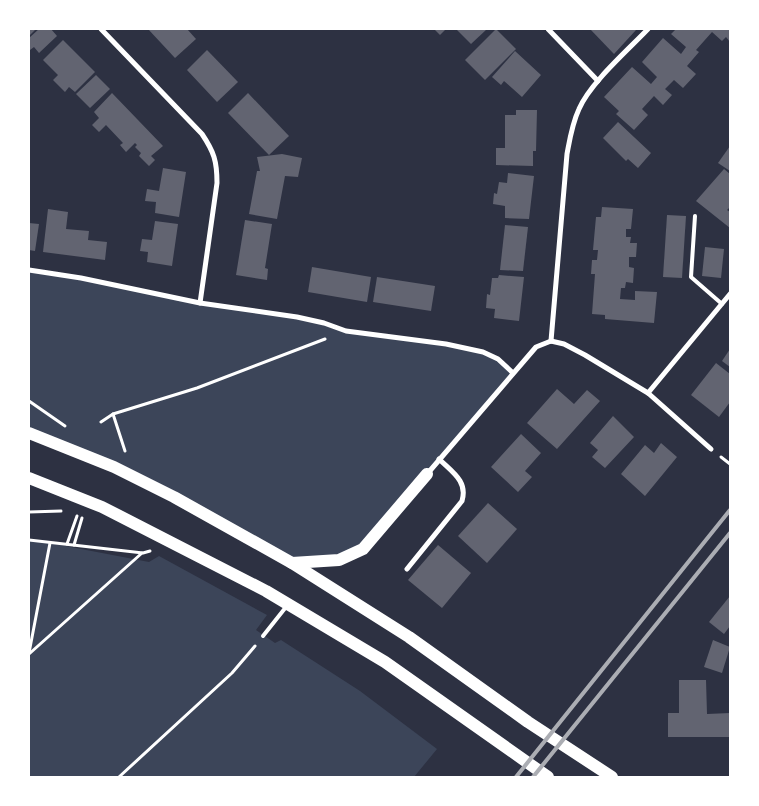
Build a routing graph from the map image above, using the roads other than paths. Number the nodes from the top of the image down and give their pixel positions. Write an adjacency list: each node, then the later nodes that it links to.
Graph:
1 (101, 29): 8 (street)
2 (548, 29): 4 (street)
3 (648, 29): 4 (street)
4 (598, 81): 10 (street)
5 (695, 216): 9 (lane)
6 (29, 270): 8 (street)
7 (730, 294): 9 (street)
8 (200, 303): 11 (street)
9 (722, 304): 12 (street)
10 (551, 341): 11 (street); 12 (street)
11 (513, 373): 15 (street)
12 (648, 393): 14 (street)
13 (29, 433): 18 (main road)
14 (711, 449)
15 (439, 459): 16 (street); 19 (street)
16 (426, 474): 18 (main road)
17 (29, 478): 20 (main road)
18 (292, 562): 23 (main road)
19 (406, 569)
20 (288, 604): 21 (lane); 22 (main road)
21 (263, 636)
22 (548, 777)
23 (612, 777)

